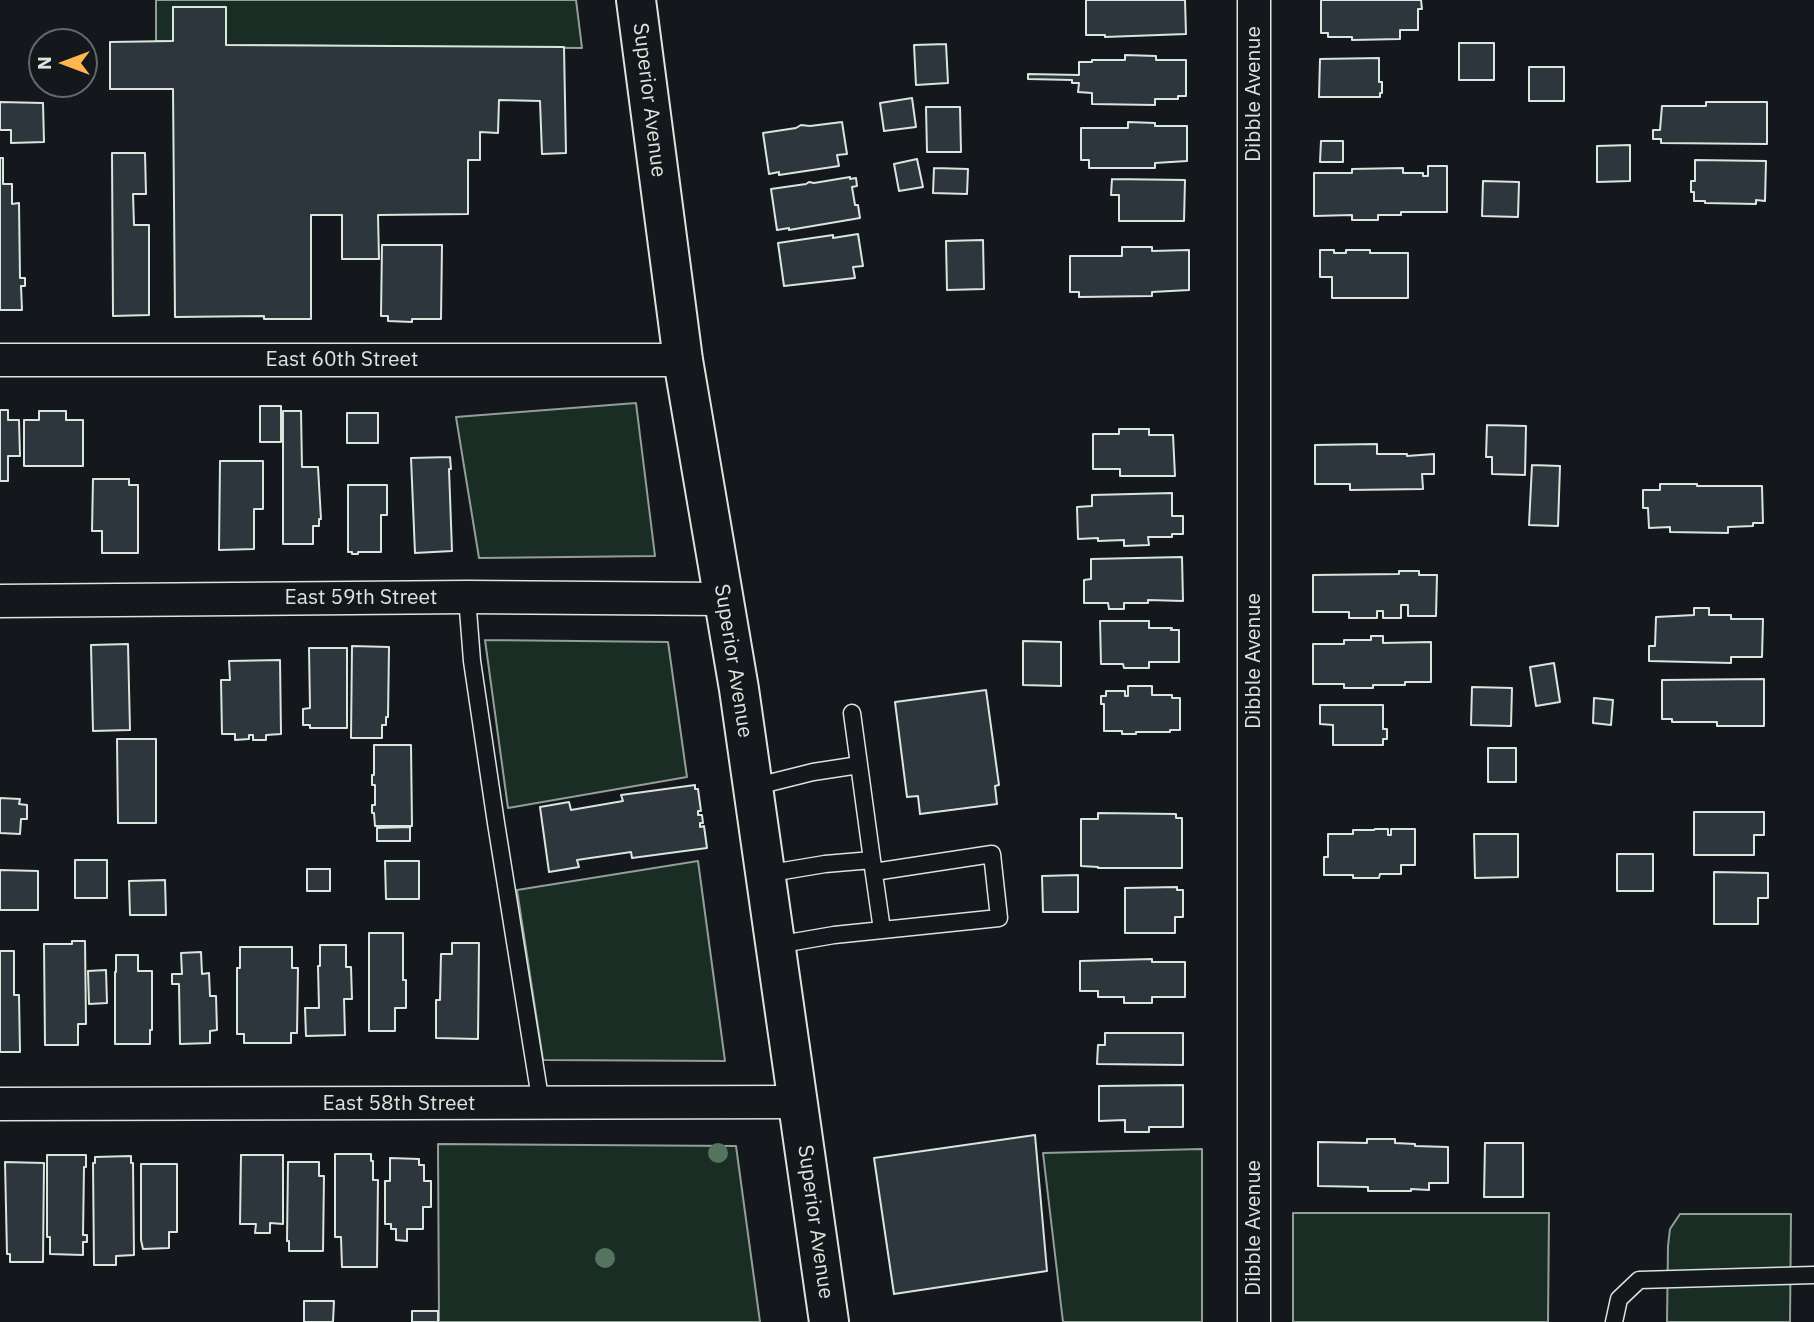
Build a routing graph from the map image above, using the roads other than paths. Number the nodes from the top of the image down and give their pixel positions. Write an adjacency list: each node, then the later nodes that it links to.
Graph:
1 (636, 0): 4 (main road, Superior Avenue)
2 (1254, 0): 20 (street, Dibble Avenue)
3 (0, 359): 4 (street, East 60th Street)
4 (683, 360): 6 (main road, Superior Avenue)
5 (467, 597): 6 (street, East 59th Street); 7 (street, East 59th Street); 17 (lane)
6 (722, 599): 10 (main road, Superior Avenue)
7 (0, 601)
8 (852, 713): 9 (lane)
9 (859, 765): 10 (lane); 11 (lane)
10 (753, 787): 12 (main road, Superior Avenue)
11 (873, 866): 12 (lane); 13 (lane); 13 (lane)
12 (765, 874): 14 (main road, Superior Avenue)
13 (882, 930): 14 (lane)
14 (776, 945): 15 (main road, Superior Avenue)
15 (798, 1102): 17 (street, East 58th Street); 19 (main road, Superior Avenue)
16 (0, 1104): 17 (street, East 58th Street)
17 (541, 1104)
18 (1814, 1275): 21 (lane)
19 (829, 1322)
20 (1254, 1322)
21 (1614, 1322)

